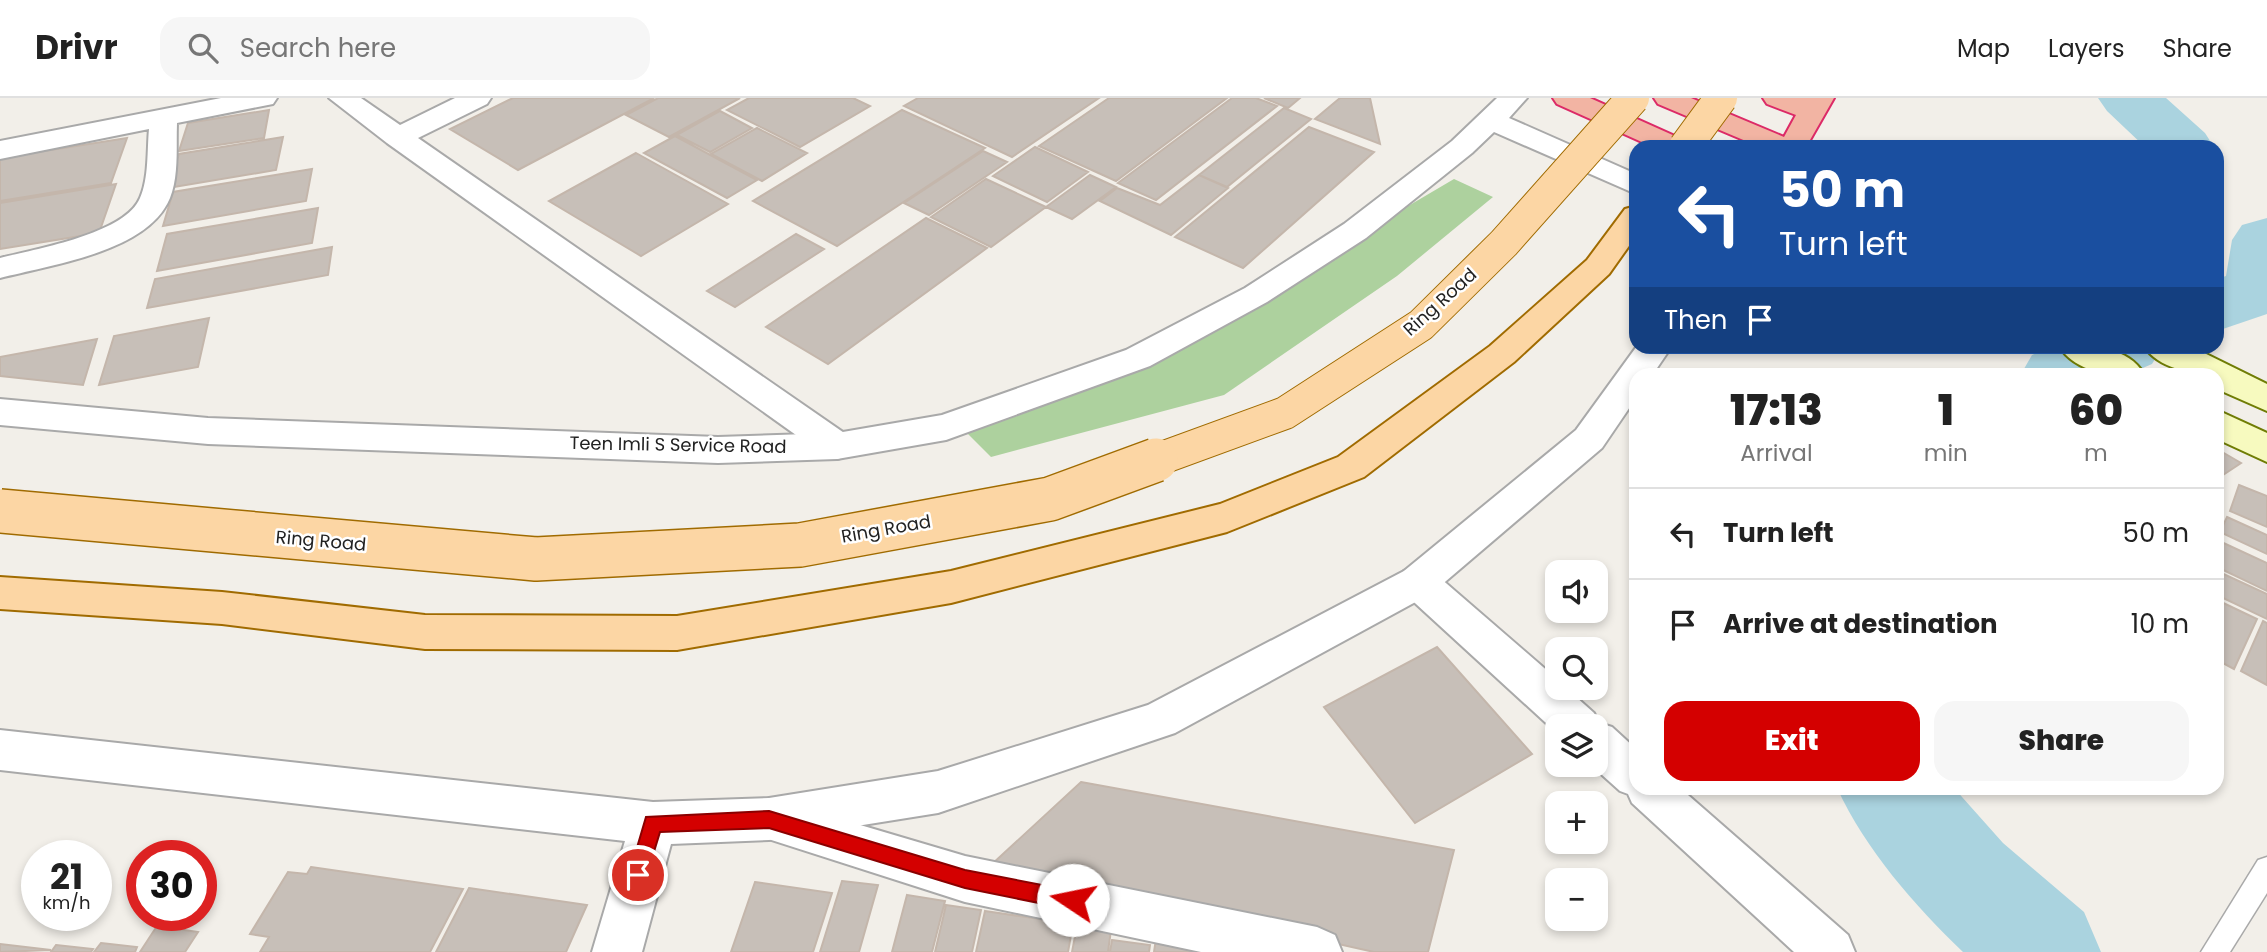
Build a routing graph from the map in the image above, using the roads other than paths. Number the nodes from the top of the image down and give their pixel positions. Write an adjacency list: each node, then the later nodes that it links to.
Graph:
1 (263, 98): 11 (street)
2 (343, 98): 12 (street)
3 (477, 98): 12 (street)
4 (1567, 98): 13 (highway)
5 (1633, 98): 30 (main road, Ring Road, bridge)
6 (1668, 98): 15 (highway)
7 (1721, 98): 14 (main road, bridge)
8 (1777, 98): 9 (highway)
9 (1815, 105): 16 (highway)
10 (1502, 109): 18 (street); 29 (street, Teen Imli S Service Road)
11 (164, 117): 17 (street); 20 (street)
12 (397, 137): 29 (street)
13 (1660, 140)
14 (1690, 140)
15 (1767, 140)
16 (1796, 140)
17 (0, 150)
18 (1629, 181)
19 (1629, 225): 32 (main road)
20 (0, 268)
21 (2091, 354): 23 (main road)
22 (2177, 354): 24 (main road)
23 (2116, 368)
24 (2205, 368)
25 (2224, 378): 27 (main road)
26 (1629, 383): 31 (street)
27 (2267, 399)
28 (0, 412): 29 (street, Teen Imli S Service Road)
29 (837, 446)
30 (0, 511)
31 (1418, 582): 33 (street); 38 (street)
32 (0, 593)
33 (1566, 714)
34 (0, 751): 39 (street)
35 (1608, 752): 36 (street)
36 (1629, 771)
37 (1656, 795): 43 (street)
38 (769, 820): 39 (street); 42 (street)
39 (653, 823): 41 (street)
40 (2267, 869): 44 (lane)
41 (617, 952)
42 (1317, 952)
43 (1830, 952)
44 (2215, 952)

